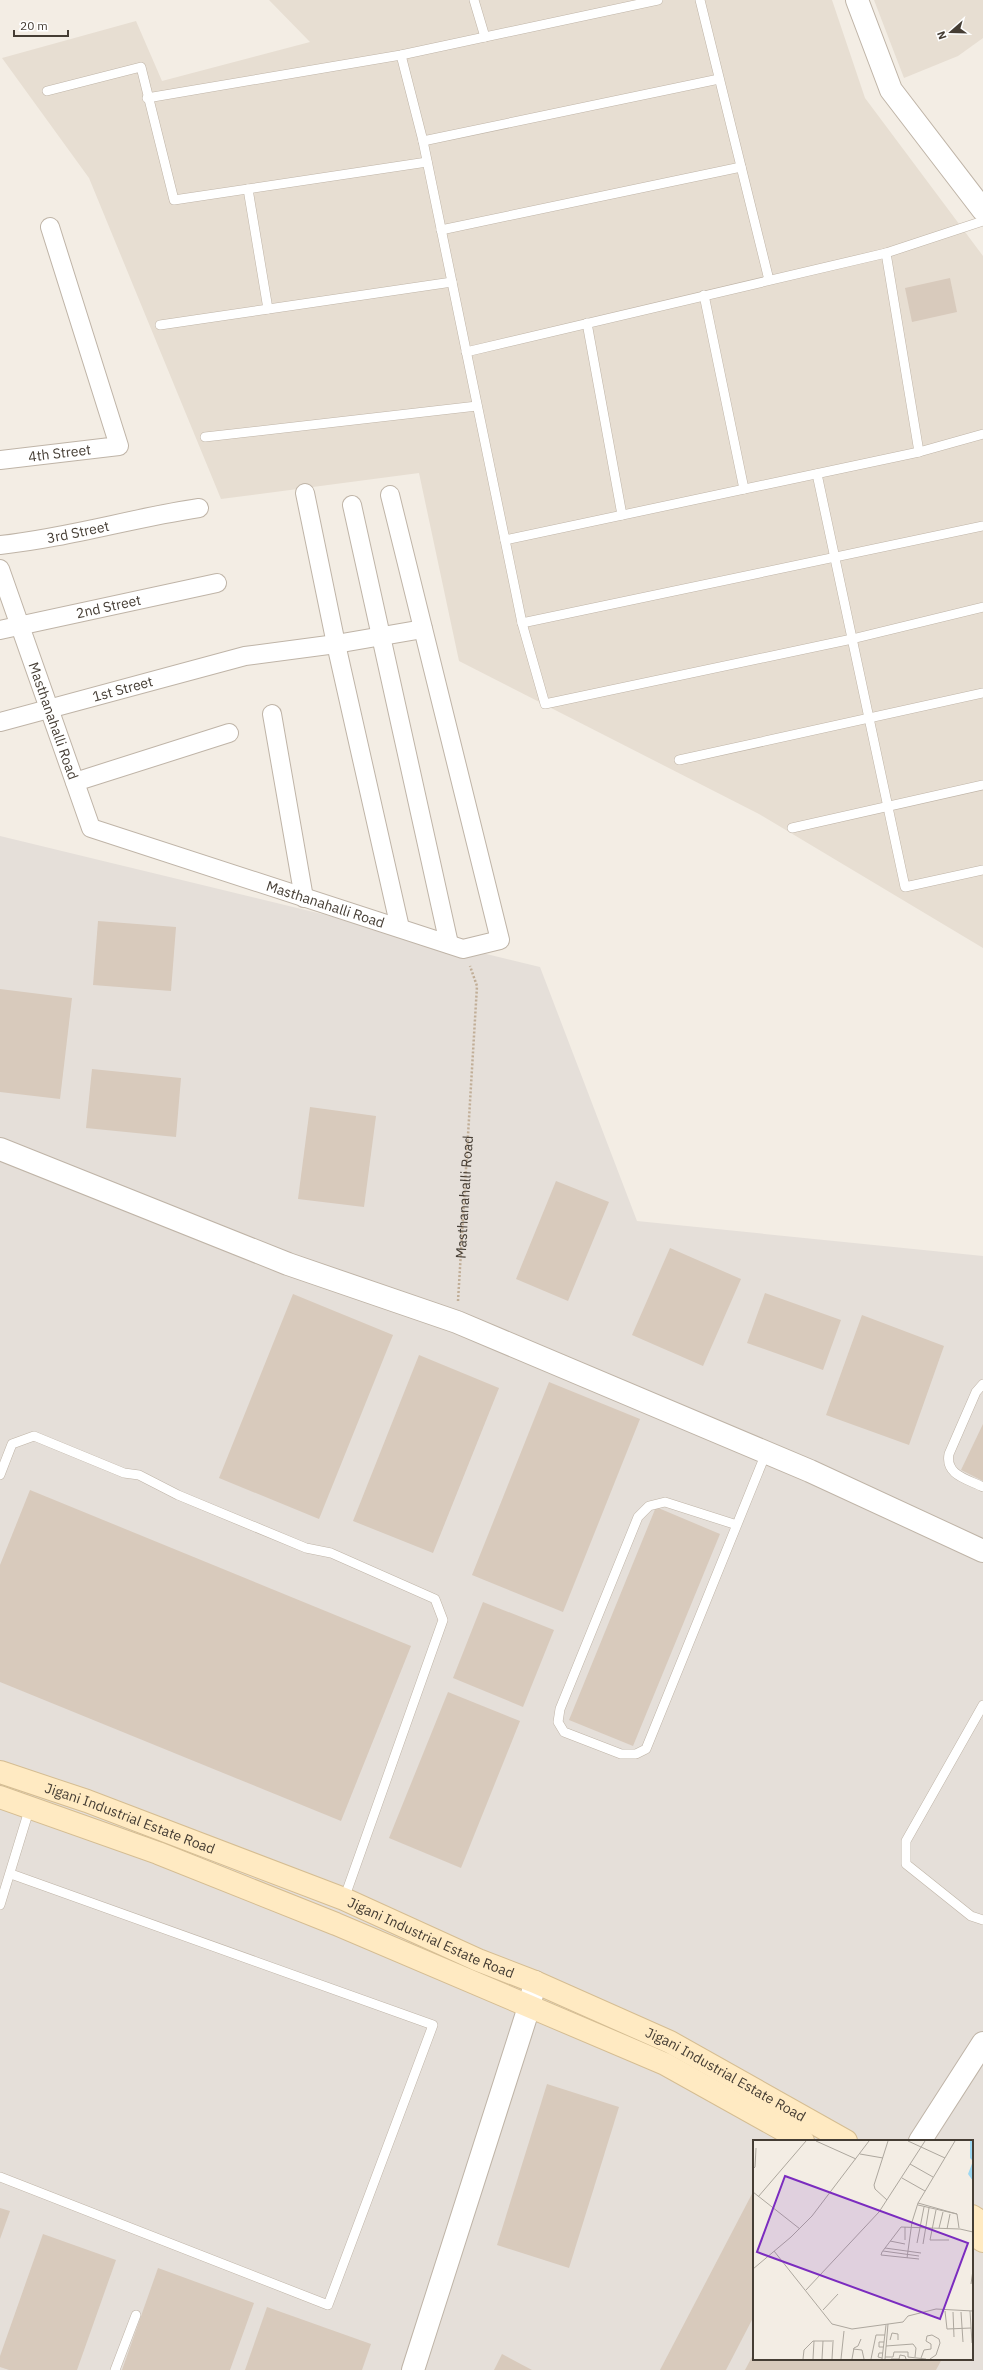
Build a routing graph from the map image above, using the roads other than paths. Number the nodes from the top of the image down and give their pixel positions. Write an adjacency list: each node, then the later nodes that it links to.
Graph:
1 (474, 0): 5 (lane)
2 (658, 0): 5 (lane)
3 (700, 0): 7 (lane)
4 (857, 0): 14 (street)
5 (485, 37): 6 (lane)
6 (401, 54): 9 (lane); 10 (lane)
7 (719, 79): 10 (lane); 12 (lane)
8 (47, 91): 9 (lane)
9 (148, 98): 13 (lane)
10 (423, 142): 11 (lane)
11 (427, 162): 13 (lane); 17 (lane)
12 (741, 167): 17 (lane); 19 (lane)
13 (248, 189): 22 (lane)
14 (983, 210)
15 (983, 221): 18 (lane)
16 (50, 227): 30 (street, 4th Street)
17 (441, 230): 20 (lane)
18 (886, 253): 19 (lane); 29 (lane)
19 (769, 280): 21 (lane)
20 (452, 282): 22 (lane); 25 (lane)
21 (704, 295): 23 (lane); 32 (lane)
22 (268, 309): 24 (lane)
23 (588, 323): 25 (lane); 37 (lane)
24 (160, 325)
25 (466, 352): 26 (lane)
26 (477, 406): 28 (lane); 39 (lane)
27 (983, 434): 29 (lane)
28 (206, 437)
29 (919, 452): 31 (lane)
30 (0, 460)
31 (816, 474): 32 (lane); 41 (lane)
32 (744, 489): 37 (lane)
33 (305, 493): 51 (street)
34 (390, 495): 47 (street)
35 (352, 505): 49 (street)
36 (199, 508): 40 (street, 3rd Street)
37 (622, 516): 39 (lane)
38 (983, 526): 41 (lane)
39 (505, 540): 45 (lane)
40 (0, 545)
41 (834, 556): 45 (lane); 50 (lane)
42 (0, 569): 46 (street, Masthanahalli Road)
43 (217, 583): 46 (street, 2nd Street)
44 (983, 607): 50 (lane)
45 (522, 623): 50 (lane)
46 (20, 627): 48 (street, 2nd Street); 53 (street, Masthanahalli Road)
47 (423, 629): 49 (street, 1st Street); 66 (street)
48 (0, 630)
49 (380, 637): 51 (street, 1st Street); 66 (street)
50 (852, 639): 55 (lane)
51 (336, 644): 53 (street, 1st Street); 65 (street)
52 (983, 693): 55 (lane)
53 (49, 709): 56 (street, 1st Street); 59 (street, Masthanahalli Road)
54 (272, 714): 64 (street)
55 (869, 718): 58 (lane); 61 (lane)
56 (0, 722)
57 (229, 734): 59 (street)
58 (679, 760)
59 (75, 782): 64 (street, Masthanahalli Road)
60 (983, 785): 61 (lane)
61 (888, 806): 62 (lane); 63 (lane)
62 (792, 828)
63 (983, 870)
64 (304, 898): 65 (street, Masthanahalli Road)
65 (400, 928): 66 (street, Masthanahalli Road)
66 (456, 947)
67 (0, 1149): 69 (street)
68 (983, 1384): 71 (lane)
69 (766, 1453): 72 (lane); 73 (street)
70 (0, 1475): 79 (lane)
71 (983, 1487)
72 (737, 1525): 72 (lane)
73 (983, 1551)
74 (983, 1705): 81 (lane)
75 (0, 1772): 79 (main road, Jigani Industrial Estate Road)
76 (0, 1797): 77 (main road, Jigani Industrial Estate Road)
77 (30, 1807): 78 (lane); 83 (main road, Jigani Industrial Estate Road)
78 (11, 1874): 80 (lane); 88 (lane)
79 (344, 1900): 82 (main road, Jigani Industrial Estate Road)
80 (0, 1905)
81 (983, 1920)
82 (535, 1982): 83 (street); 86 (main road, Jigani Industrial Estate Road)
83 (529, 2007): 85 (main road, Jigani Industrial Estate Road); 95 (street)
84 (983, 2043): 87 (street)
85 (801, 2140)
86 (844, 2140)
87 (921, 2140)
88 (0, 2177)
89 (973, 2217): 90 (main road)
90 (983, 2223)
91 (973, 2235): 92 (main road)
92 (983, 2241)
93 (136, 2315): 94 (lane)
94 (115, 2370)
95 (413, 2370)

